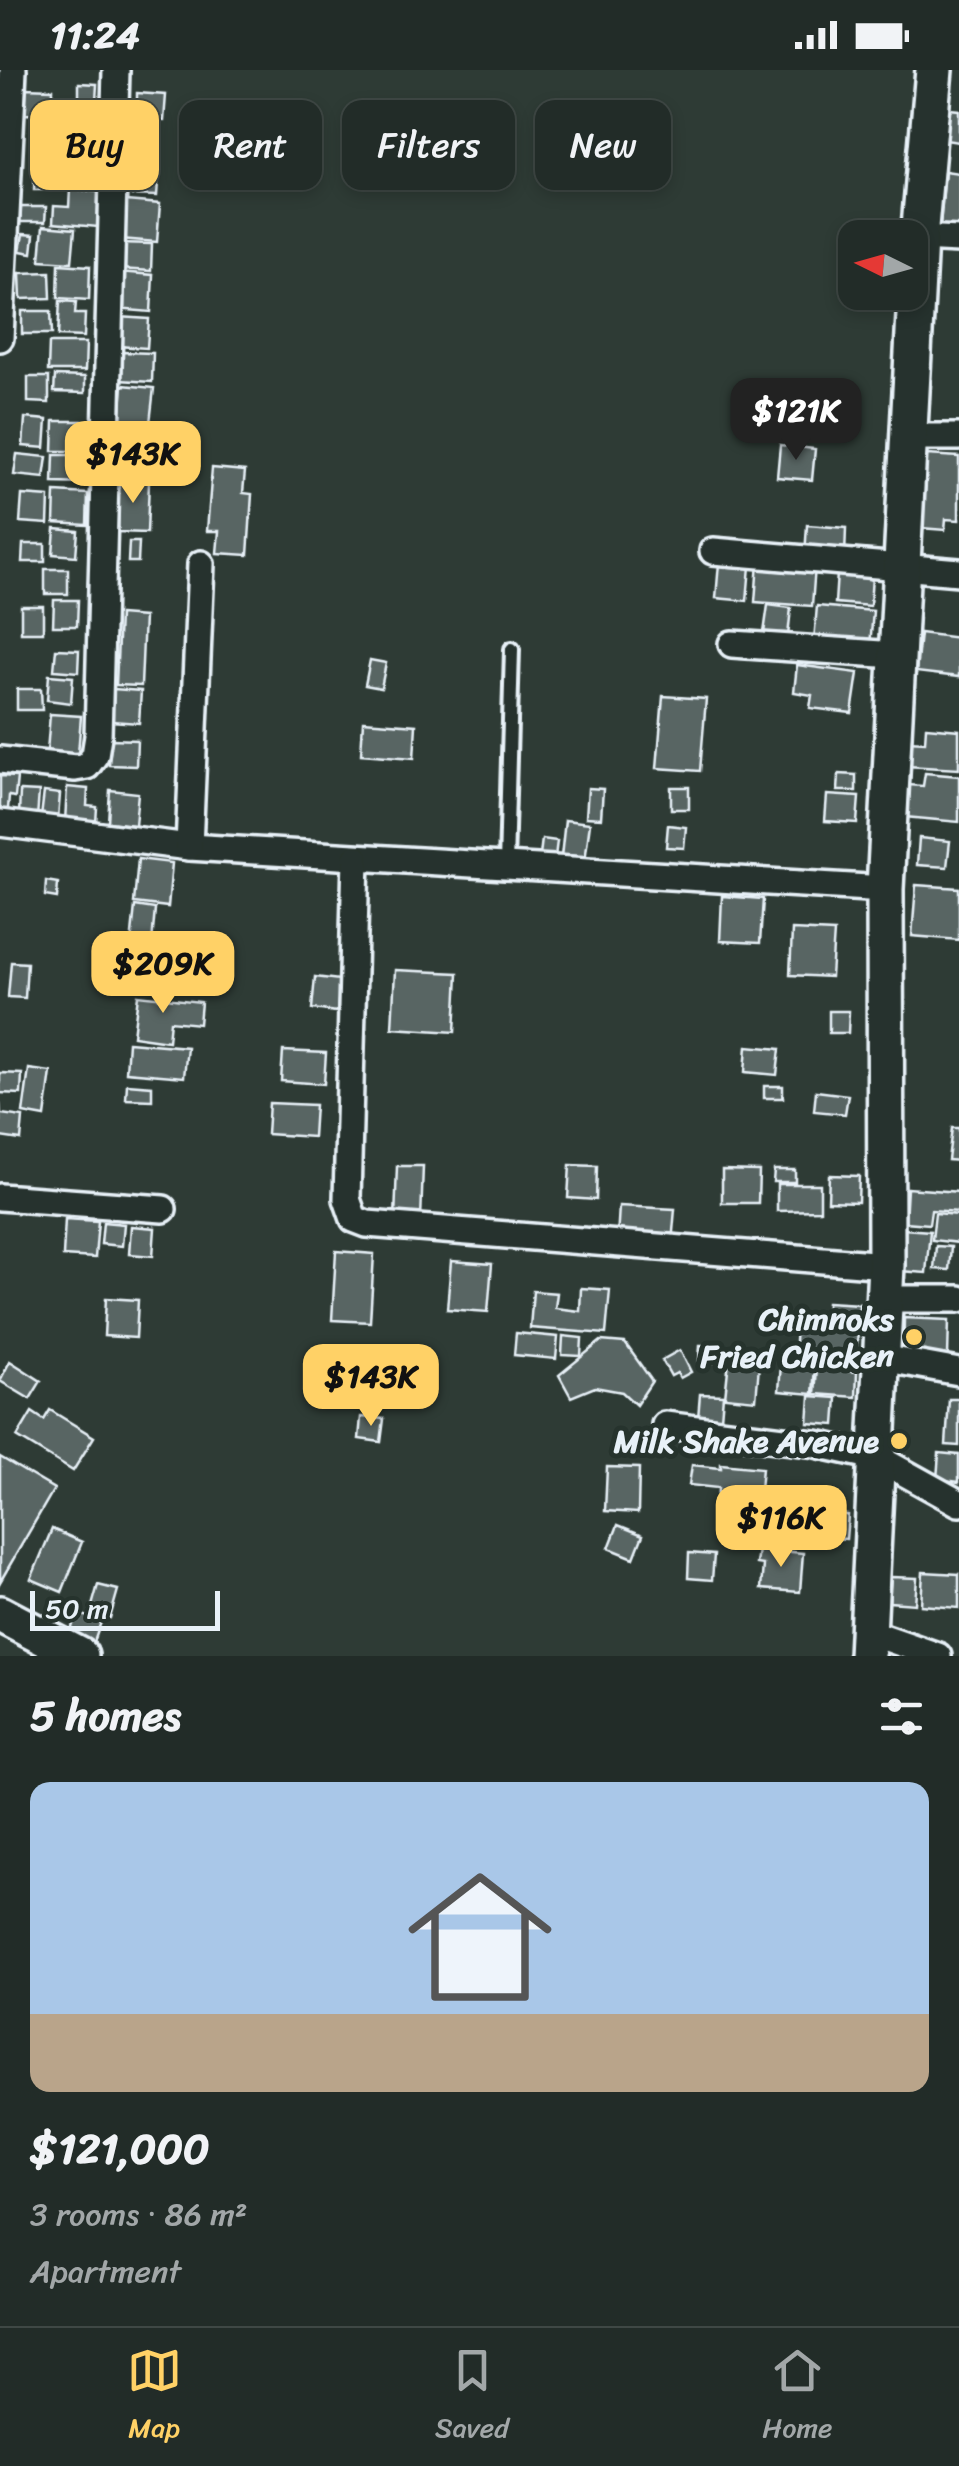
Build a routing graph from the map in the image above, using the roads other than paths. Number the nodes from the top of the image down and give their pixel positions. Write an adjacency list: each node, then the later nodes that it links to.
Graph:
1 (13, 70): 4 (street)
2 (116, 70): 19 (street)
3 (934, 70): 5 (street)
4 (4, 156): 9 (street)
5 (921, 220)
6 (928, 238): 7 (street)
7 (959, 240)
8 (915, 310): 11 (street)
9 (0, 338)
10 (959, 436): 11 (street)
11 (908, 438): 14 (street)
12 (713, 551): 14 (street)
13 (201, 564): 21 (street)
14 (900, 569): 15 (street); 18 (street)
15 (959, 572)
16 (732, 644): 18 (street)
17 (512, 649): 23 (lane)
18 (896, 655): 24 (street)
19 (0, 760)
20 (0, 823): 21 (street)
21 (189, 846): 22 (street)
22 (356, 858): 23 (street); 27 (street)
23 (506, 866): 24 (street)
24 (885, 889): 27 (street)
25 (0, 1197): 26 (street)
26 (163, 1210)
27 (885, 1282): 28 (street); 29 (street)
28 (959, 1299)
29 (882, 1358): 30 (street); 32 (street)
30 (959, 1372)
31 (666, 1424): 32 (street)
32 (876, 1457): 33 (street); 35 (street)
33 (959, 1503)
34 (0, 1614): 36 (street)
35 (868, 1644): 37 (street)
36 (80, 1656)
37 (938, 1656)

